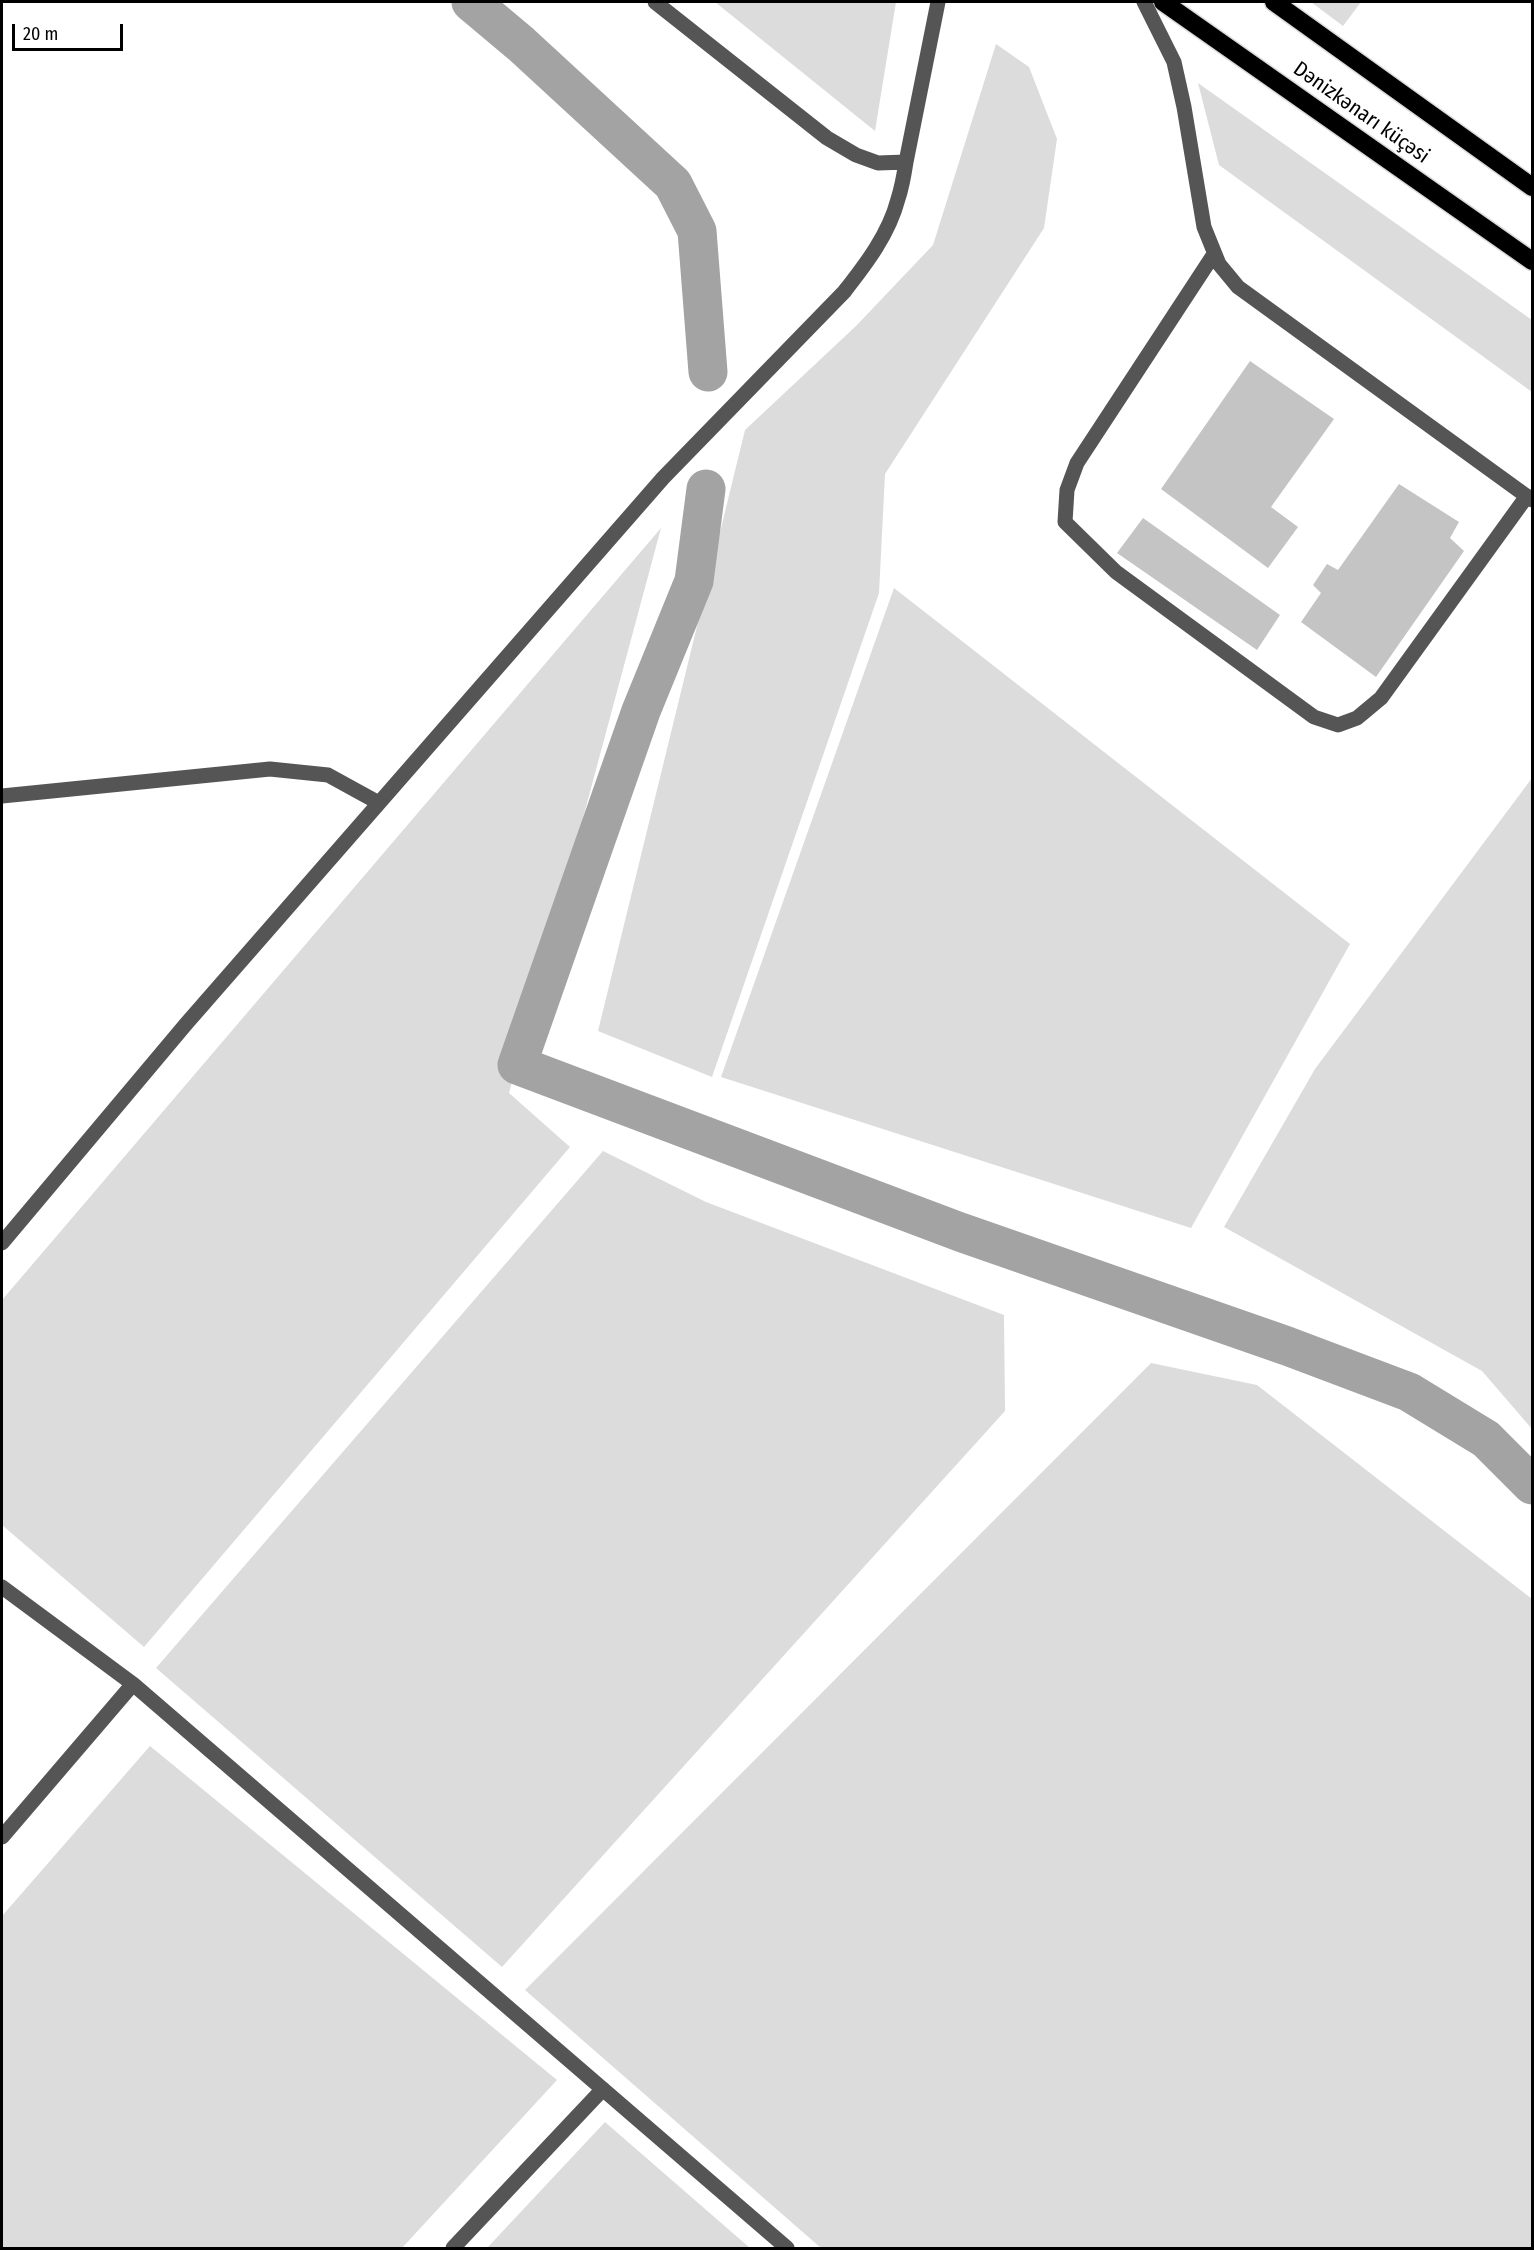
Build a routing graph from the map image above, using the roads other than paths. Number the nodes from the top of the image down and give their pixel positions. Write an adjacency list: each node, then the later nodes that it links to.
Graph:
1 (655, 2): 6 (street)
2 (938, 2): 6 (street)
3 (1144, 2): 8 (street)
4 (1163, 2): 9 (highway, Dənizkənarı küçəsi)
5 (1274, 2): 7 (highway, Dənizkənarı küçəsi)
6 (906, 162): 12 (street)
7 (1533, 187)
8 (1214, 254): 10 (street); 10 (street)
9 (1533, 261)
10 (1530, 498)
11 (2, 796): 12 (street)
12 (379, 803): 13 (street)
13 (2, 1244)
14 (2, 1587): 15 (street)
15 (133, 1684): 16 (street); 17 (street)
16 (2, 1837)
17 (603, 2089): 18 (street); 19 (street)
18 (453, 2248)
19 (787, 2248)

